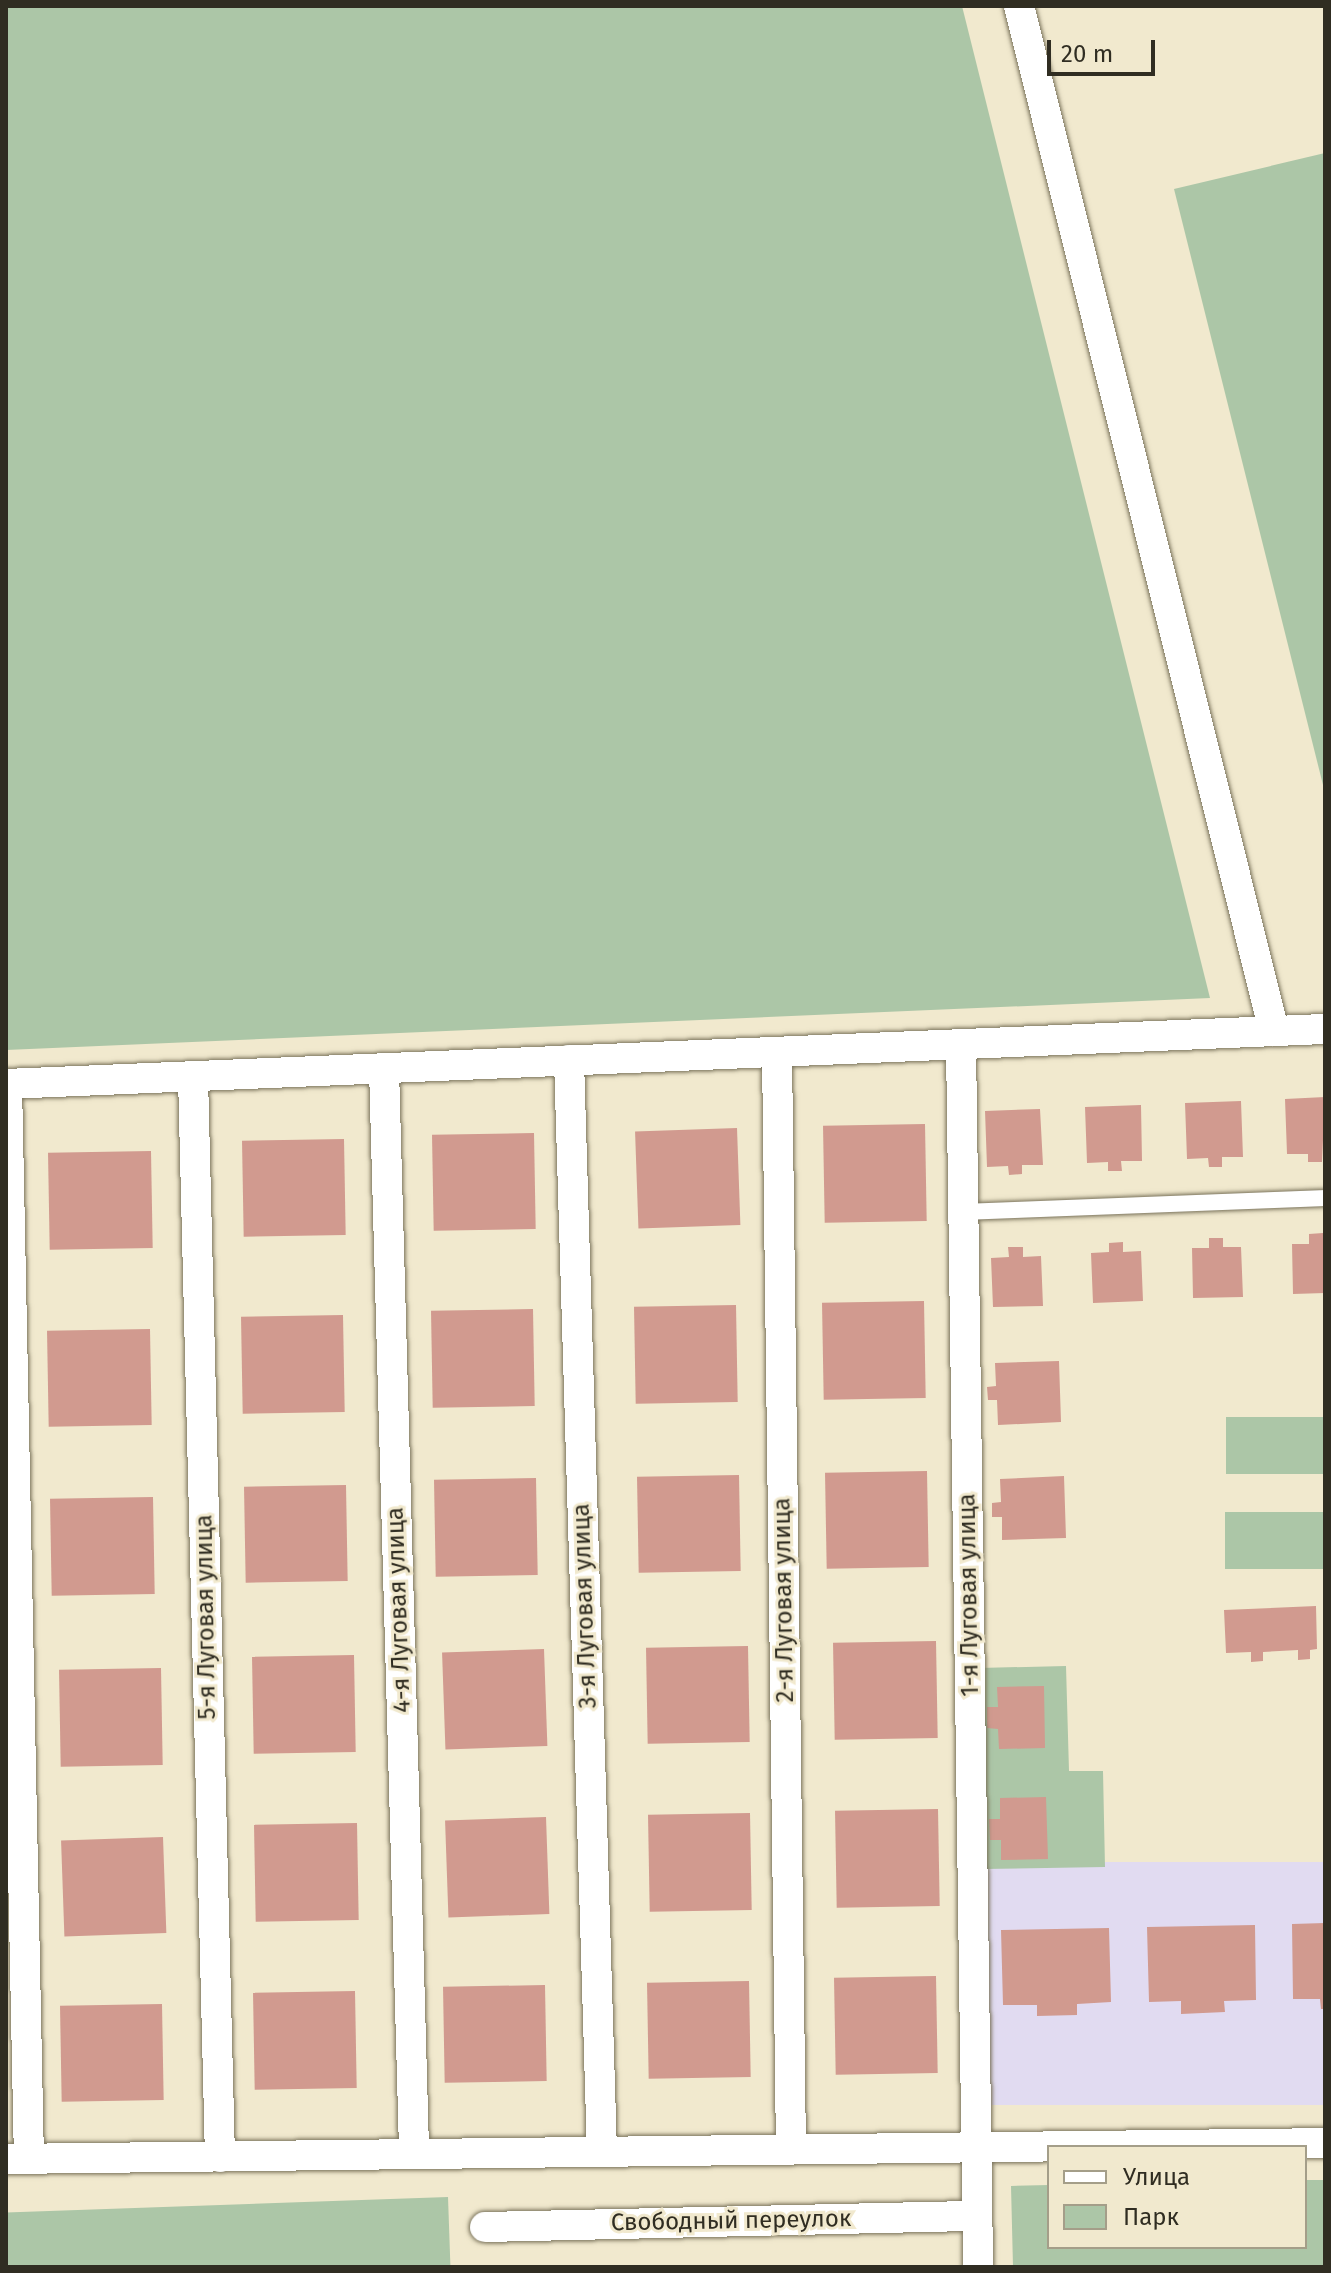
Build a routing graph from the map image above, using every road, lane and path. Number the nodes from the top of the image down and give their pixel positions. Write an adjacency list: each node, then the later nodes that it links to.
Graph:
1 (1019, 6): 3 (street)
2 (1325, 1029): 3 (street)
3 (1274, 1031): 4 (street)
4 (961, 1044): 5 (street); 11 (street, 1-я Луговая улица)
5 (777, 1052): 6 (street); 16 (street, 2-я Луговая улица)
6 (569, 1060): 7 (street); 17 (street, 3-я Луговая улица)
7 (384, 1068): 8 (street); 18 (street, 4-я Луговая улица)
8 (193, 1076): 9 (street); 19 (street, 5-я Луговая улица)
9 (7, 1084): 20 (street)
10 (1325, 1198): 11 (lane)
11 (964, 1212): 15 (street, 1-я Луговая улица)
12 (1325, 2143): 13 (street)
13 (1150, 2145)
14 (1047, 2146): 15 (street)
15 (976, 2147): 16 (street); 21 (street, 1-я Луговая улица)
16 (791, 2149): 17 (street)
17 (602, 2151): 18 (street)
18 (414, 2152): 19 (street)
19 (220, 2157): 20 (street)
20 (17, 2158)
21 (977, 2216): 22 (street, Свободный переулок); 23 (street, 1-я Луговая улица)
22 (485, 2227)
23 (978, 2267)

